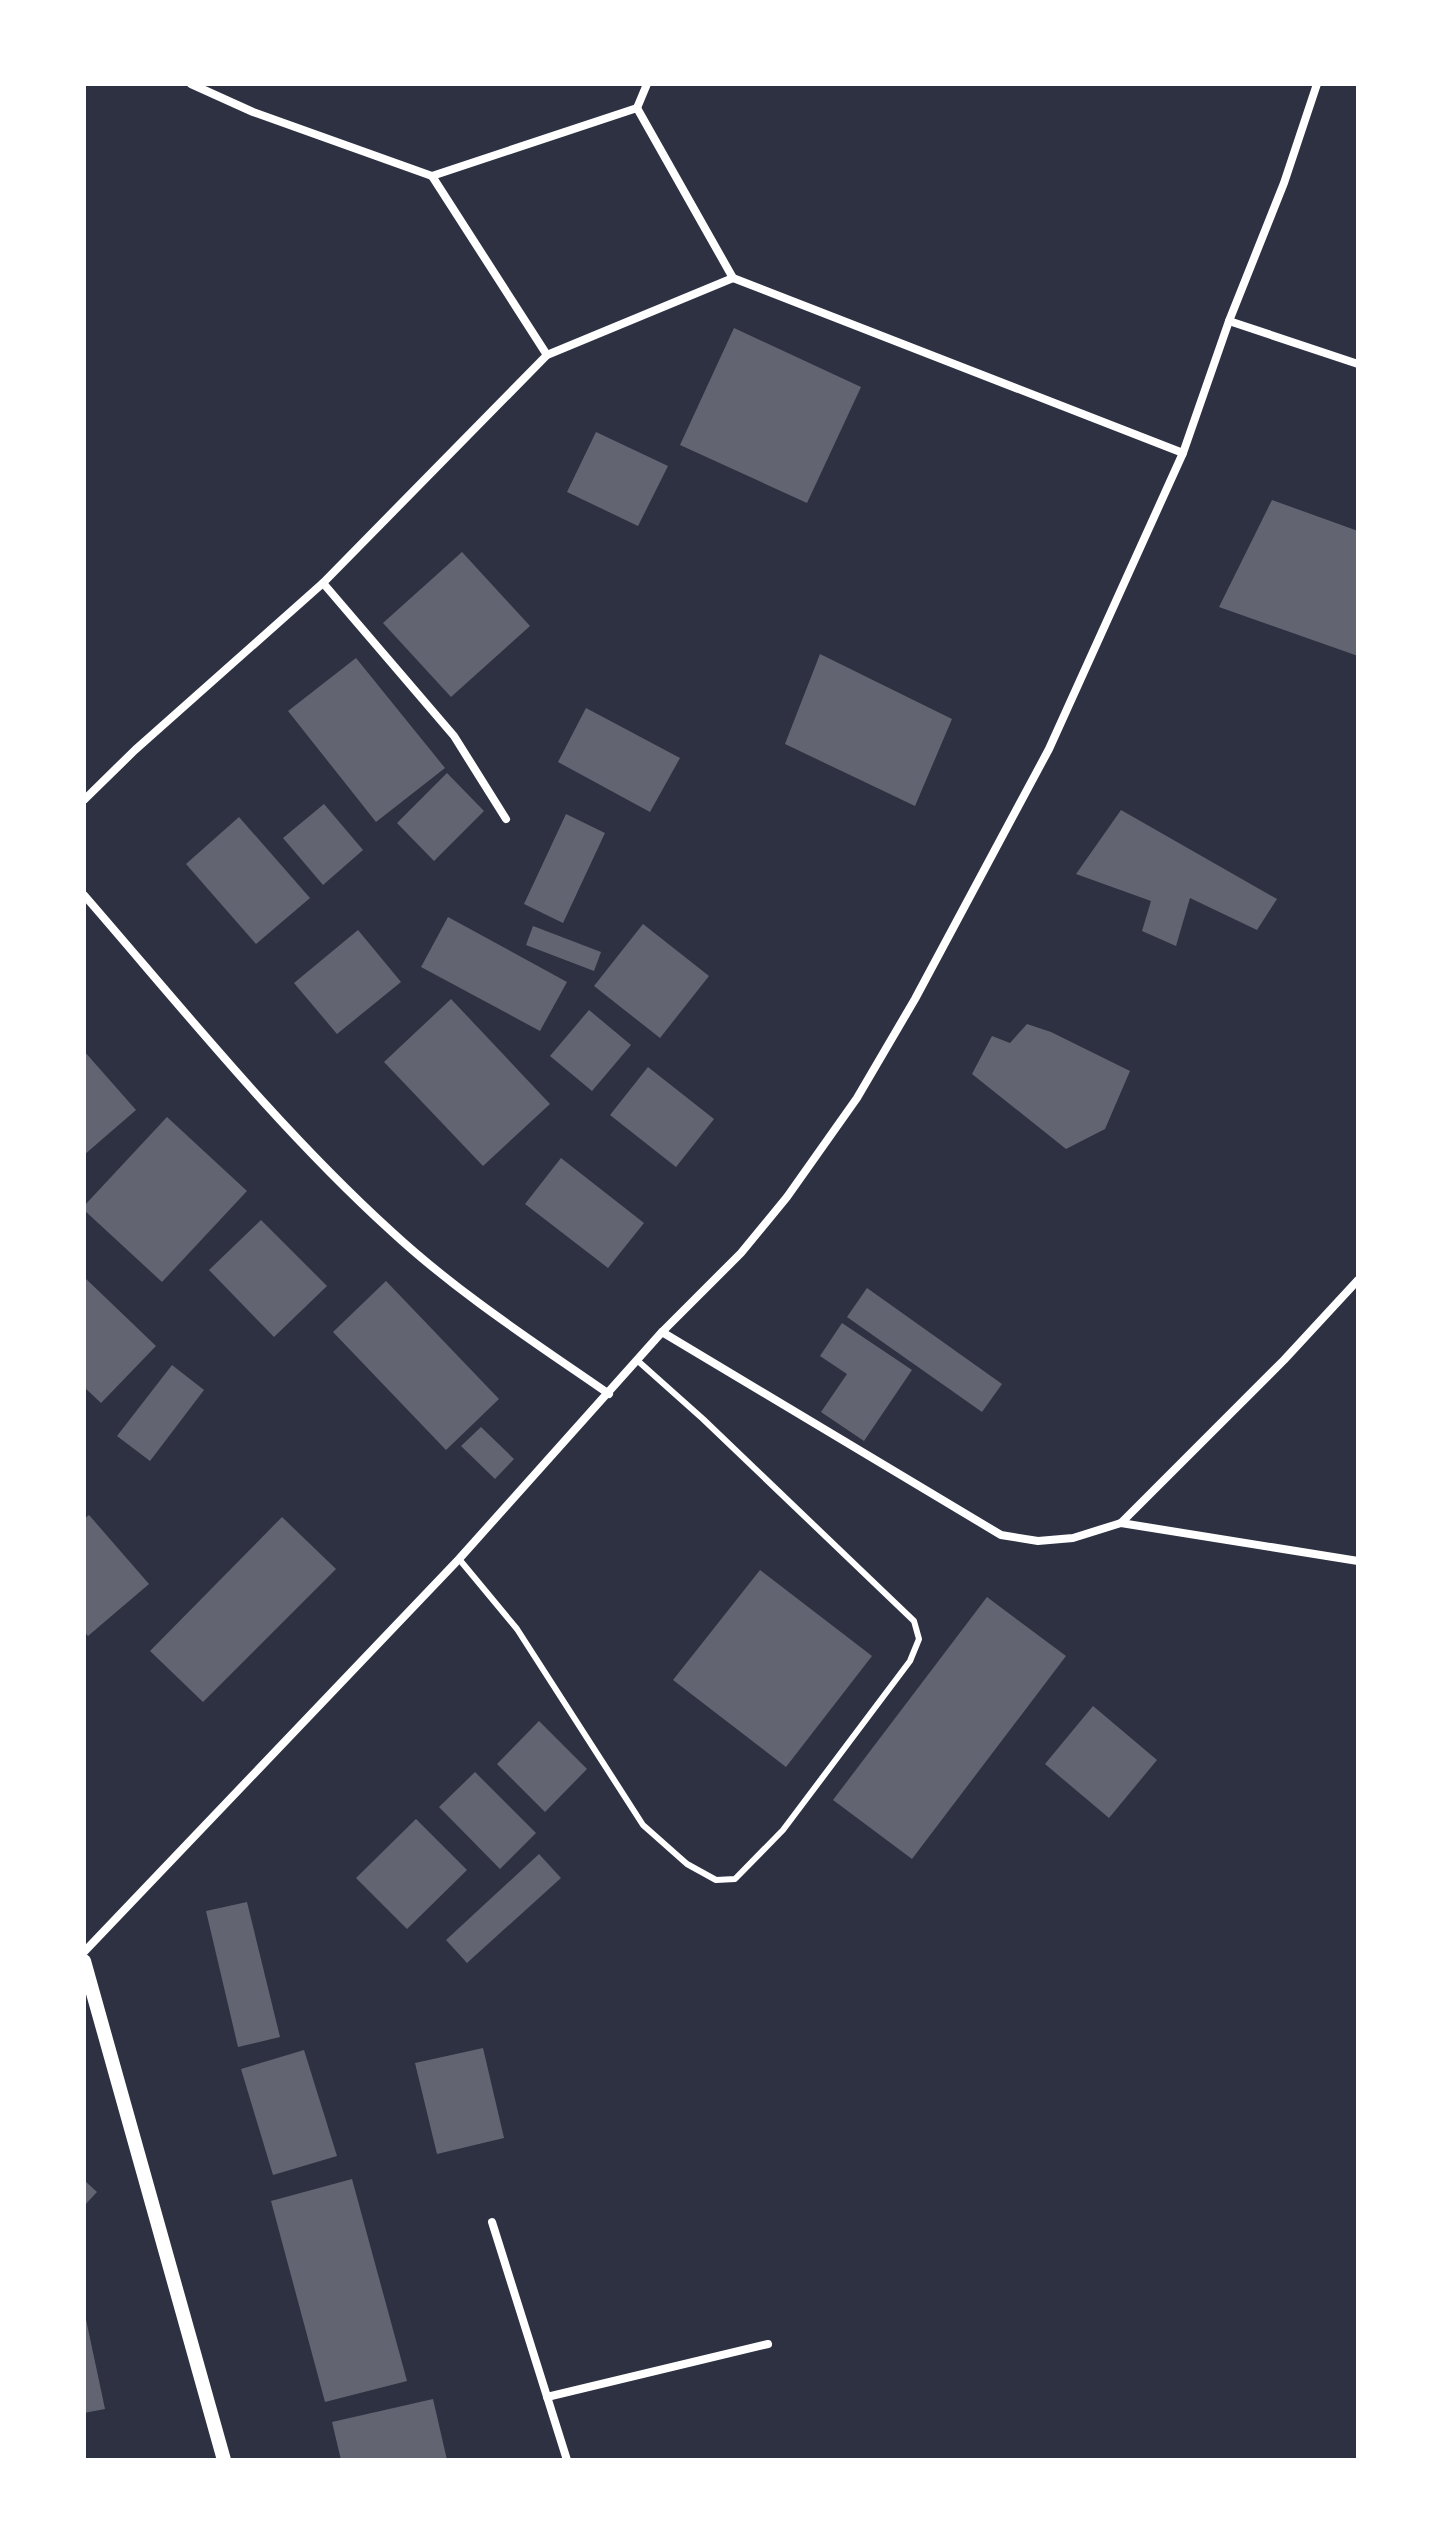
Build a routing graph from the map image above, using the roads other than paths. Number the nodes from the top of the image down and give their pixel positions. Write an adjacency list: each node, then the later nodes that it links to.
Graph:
1 (191, 84): 5 (street)
2 (647, 84): 4 (street)
3 (1317, 84): 7 (street)
4 (637, 108): 5 (street); 6 (street)
5 (432, 176): 8 (street)
6 (733, 278): 8 (street); 10 (street)
7 (1229, 321): 9 (street); 10 (street)
8 (547, 355): 11 (street)
9 (1358, 364)
10 (1183, 453): 16 (street)
11 (323, 583): 12 (street); 13 (street)
12 (84, 800)
13 (506, 819)
14 (84, 895): 18 (street)
15 (1358, 1280): 19 (street)
16 (662, 1332): 17 (street); 19 (street)
17 (638, 1361): 18 (street); 20 (lane)
18 (609, 1394): 20 (street)
19 (1121, 1523): 21 (street)
20 (459, 1559): 22 (street)
21 (1358, 1561)
22 (84, 1952)
23 (84, 1961): 27 (street)
24 (492, 2222): 26 (street)
25 (768, 2344): 26 (street)
26 (547, 2397): 28 (street)
27 (224, 2460)
28 (567, 2460)

